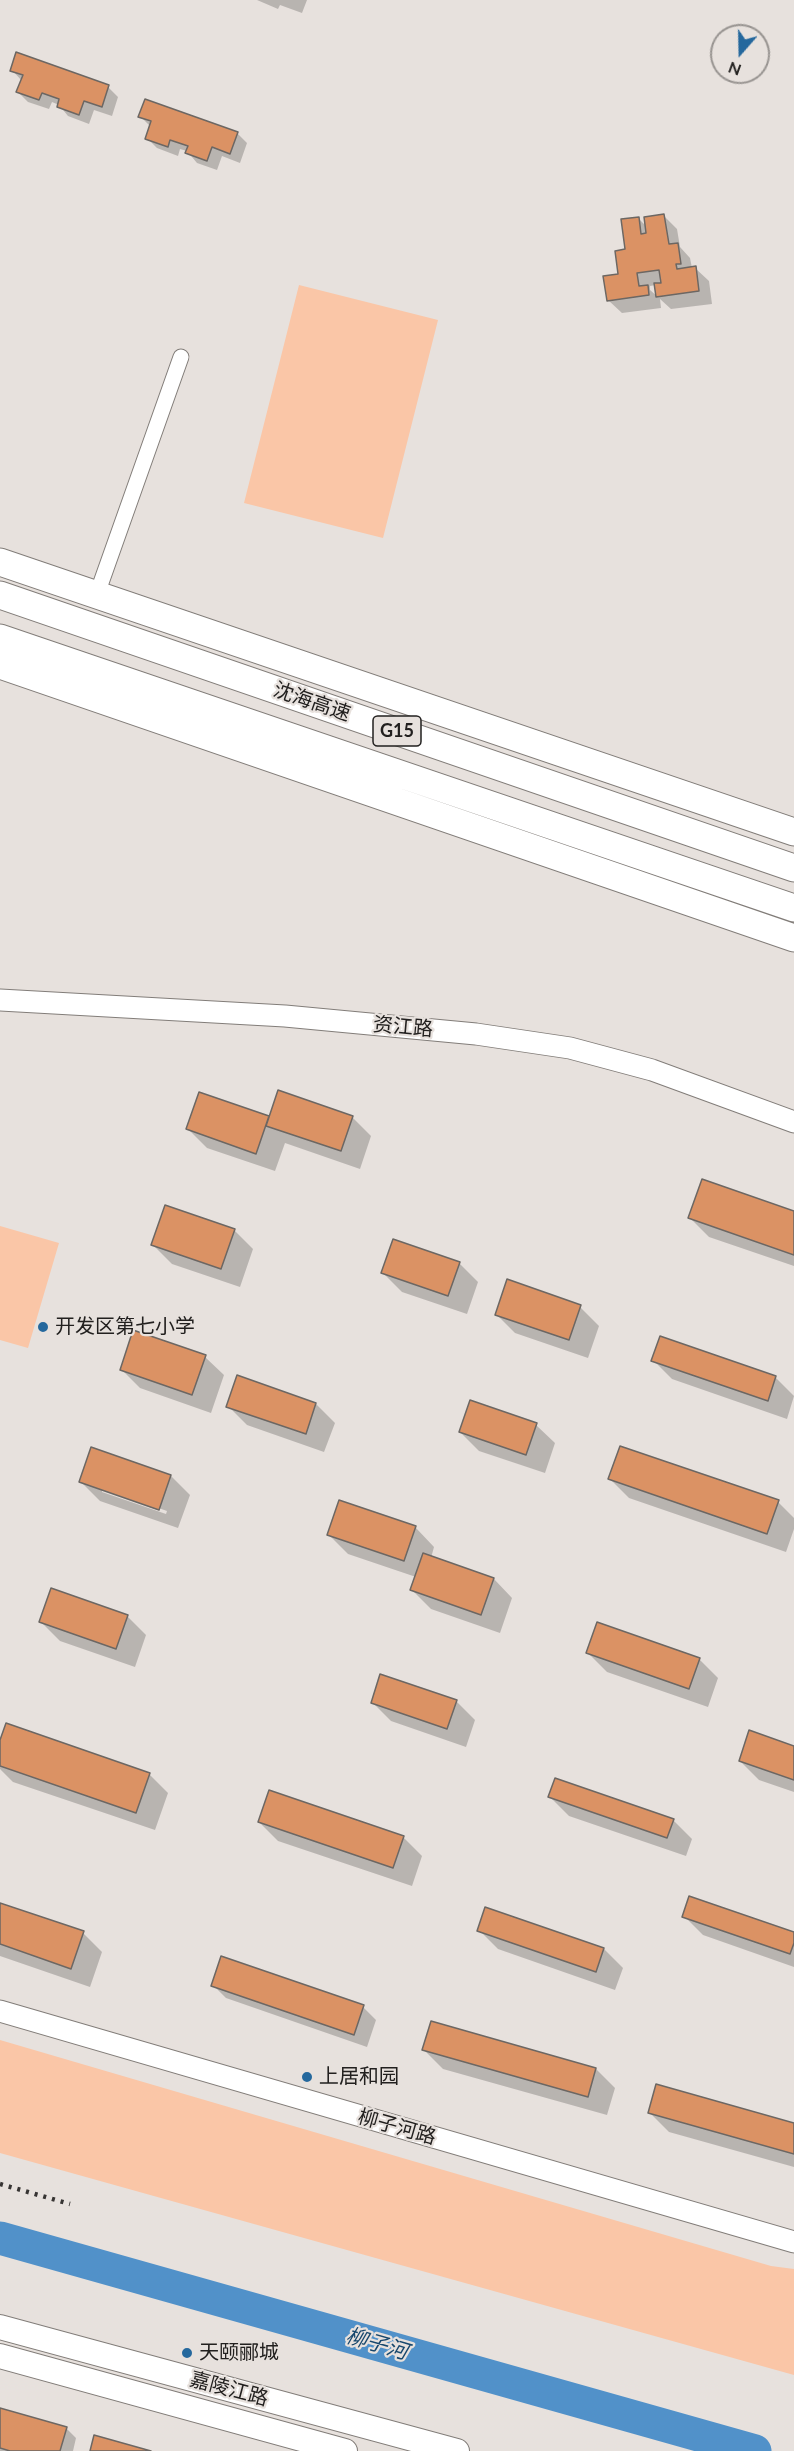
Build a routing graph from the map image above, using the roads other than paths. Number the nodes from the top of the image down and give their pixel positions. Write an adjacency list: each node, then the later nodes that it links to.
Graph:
1 (181, 357): 3 (street)
2 (0, 562): 3 (highway)
3 (97, 594): 7 (highway)
4 (0, 595): 8 (highway, 沈海高速 / G15)
5 (0, 638): 9 (highway, 沈海高速 / G15)
6 (0, 665): 10 (highway)
7 (794, 832)
8 (794, 868)
9 (794, 908)
10 (794, 939)
11 (0, 1000): 12 (street, 资江路)
12 (794, 1122)
13 (0, 2012): 14 (street, 柳子河路)
14 (794, 2242)
15 (0, 2327): 18 (main road, 嘉陵江路)
16 (0, 2356): 17 (main road, 嘉陵江路)
17 (345, 2451)
18 (457, 2451)

